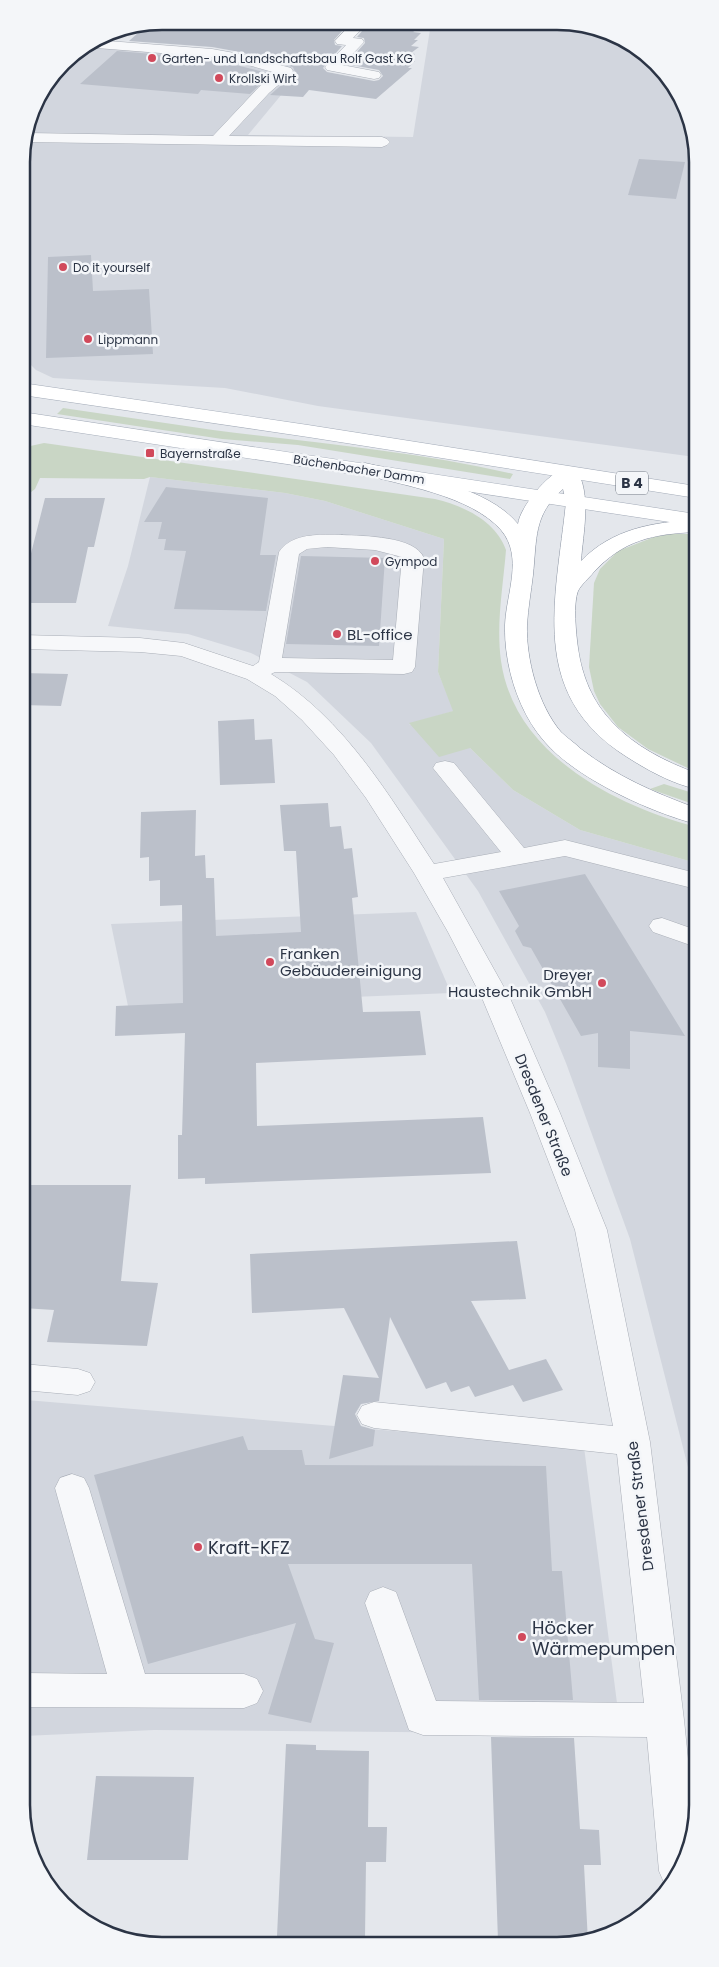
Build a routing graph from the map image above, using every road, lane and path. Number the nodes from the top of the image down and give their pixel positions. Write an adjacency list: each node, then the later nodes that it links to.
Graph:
1 (352, 30): 3 (street)
2 (102, 45): 5 (street)
3 (374, 75)
4 (32, 138): 5 (street)
5 (218, 140): 6 (street)
6 (382, 142)
7 (30, 391): 10 (main road, Büchenbacher Damm)
8 (30, 419): 9 (main road, Büchenbacher Damm)
9 (365, 470): 12 (main road, Büchenbacher Damm); 16 (main road)
10 (569, 473): 11 (main road, B 4); 12 (main road); 13 (main road)
11 (689, 491)
12 (542, 497): 13 (main road, Büchenbacher Damm); 16 (main road)
13 (576, 502): 14 (main road, Büchenbacher Damm); 17 (main road)
14 (689, 519)
15 (689, 526): 17 (main road)
16 (524, 554): 22 (main road)
17 (568, 590): 21 (main road)
18 (30, 642): 19 (street, Dresdener Straße)
19 (263, 669): 19 (street); 24 (street, Dresdener Straße)
20 (444, 768): 23 (street)
21 (689, 779)
22 (689, 814)
23 (518, 857): 24 (street); 25 (street)
24 (427, 873): 31 (street, Dresdener Straße)
25 (689, 879)
26 (662, 926): 27 (street)
27 (689, 936)
28 (30, 1378): 29 (street)
29 (78, 1382)
30 (374, 1415): 31 (street)
31 (633, 1442): 37 (street, Dresdener Straße)
32 (72, 1488): 35 (street)
33 (383, 1603): 37 (street)
34 (30, 1690): 35 (street)
35 (131, 1690): 36 (street)
36 (244, 1691)
37 (664, 1720): 38 (street, Dresdener Straße)
38 (678, 1858)

